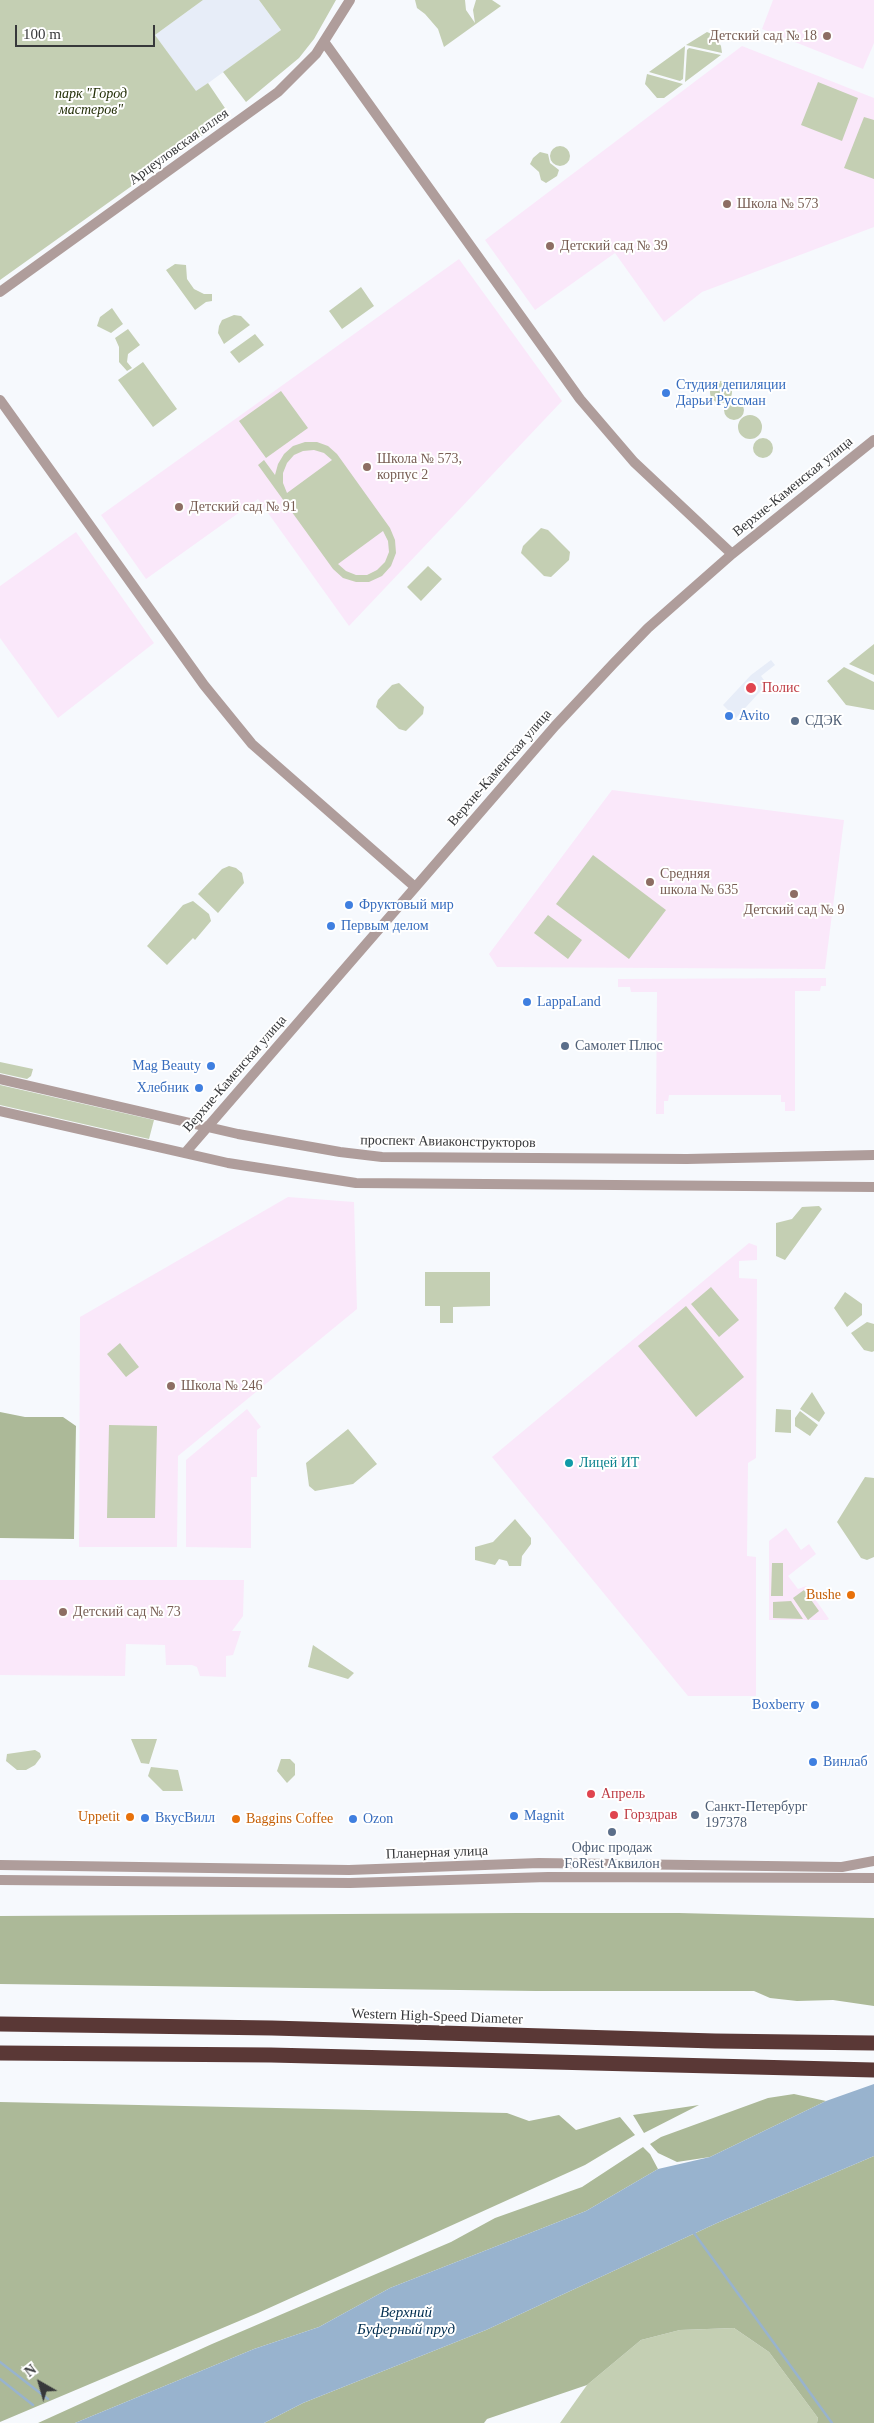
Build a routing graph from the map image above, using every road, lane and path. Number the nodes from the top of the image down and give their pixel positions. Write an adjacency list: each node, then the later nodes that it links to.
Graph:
1 (350, 0): 2 (street, Арцеуловская аллея)
2 (325, 43): 3 (street, Арцеуловская аллея); 6 (street)
3 (0, 292)
4 (0, 400): 7 (street)
5 (874, 440): 6 (street, Верхне-Каменская улица)
6 (732, 554): 7 (street, Верхне-Каменская улица)
7 (415, 887): 10 (street, Верхне-Каменская улица)
8 (0, 1079): 10 (street, проспект Авиаконструкторов)
9 (0, 1111): 11 (street)
10 (208, 1126): 11 (street, Верхне-Каменская улица); 12 (street, проспект Авиаконструкторов)
11 (185, 1153): 13 (street)
12 (874, 1155)
13 (874, 1187)
14 (874, 1861): 15 (street, Планерная улица)
15 (0, 1865)
16 (874, 1878): 17 (street, Планерная улица)
17 (0, 1880)
18 (0, 2024): 19 (highway, Western High-Speed Diameter)
19 (874, 2043)
20 (0, 2053): 21 (highway)
21 (874, 2070)

